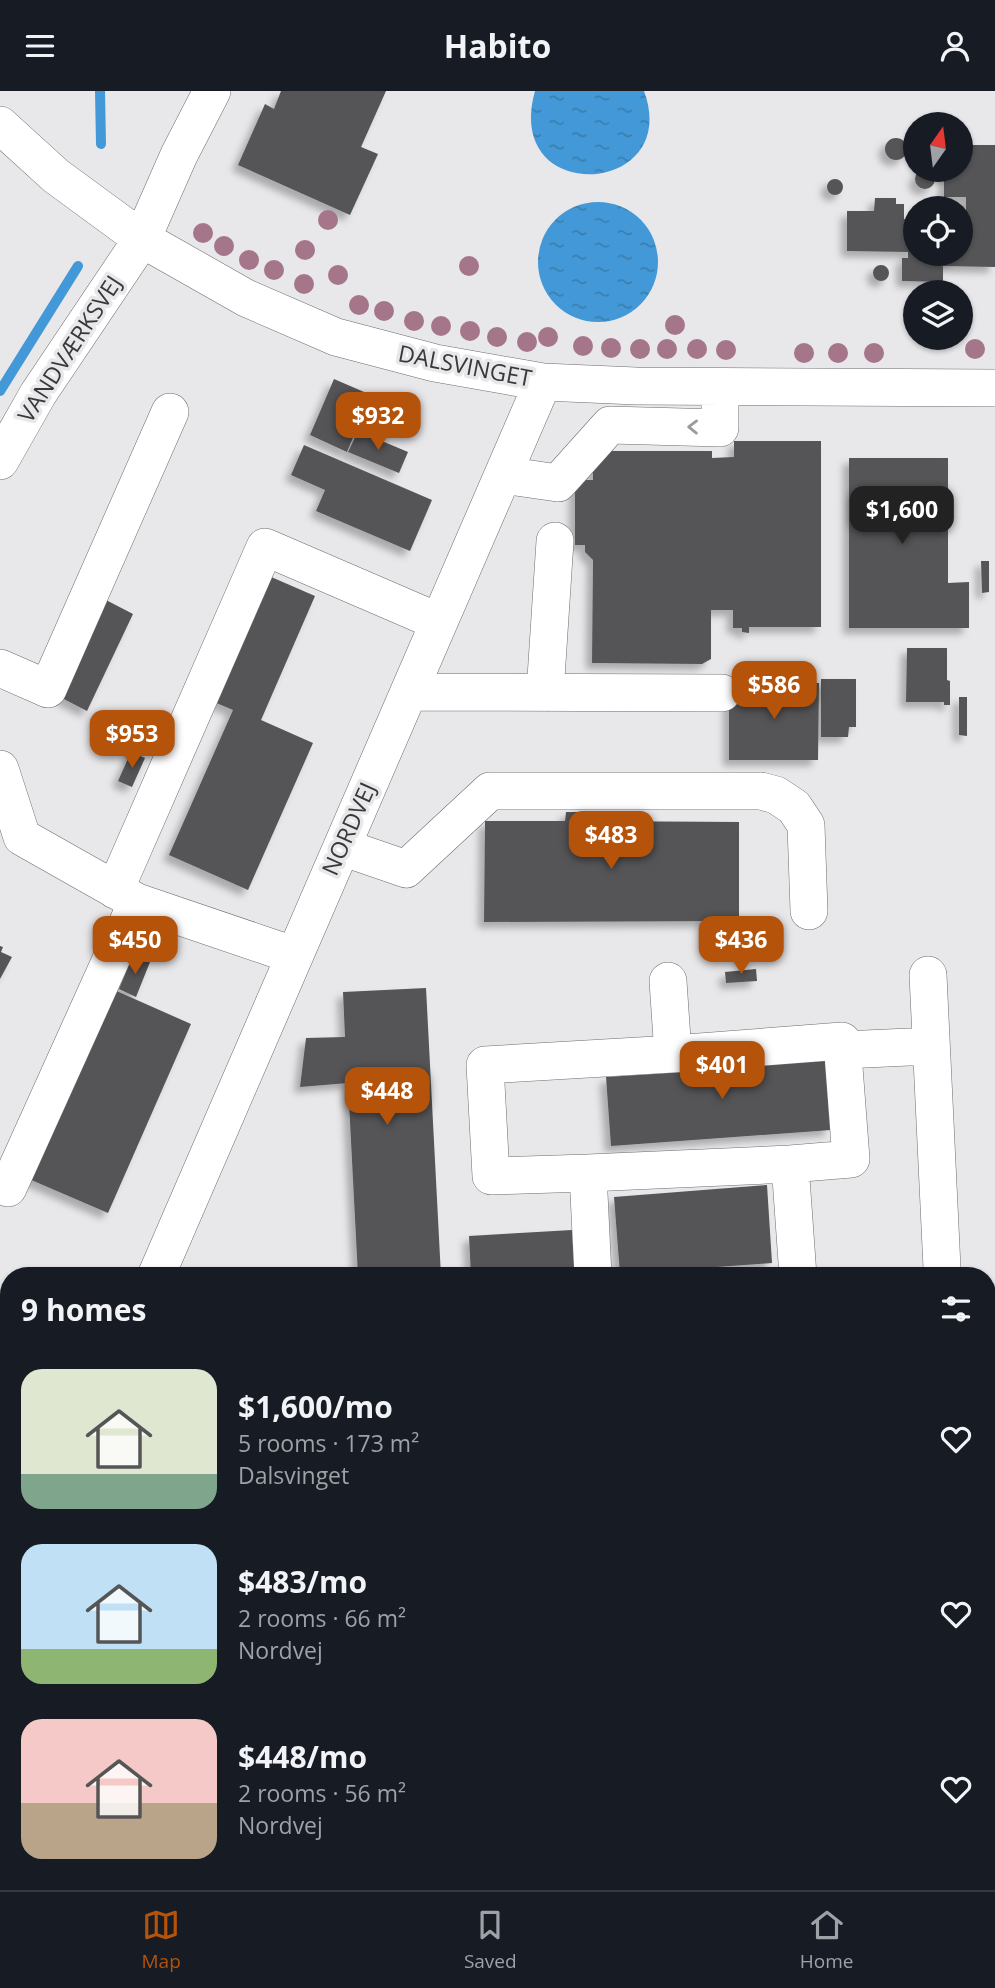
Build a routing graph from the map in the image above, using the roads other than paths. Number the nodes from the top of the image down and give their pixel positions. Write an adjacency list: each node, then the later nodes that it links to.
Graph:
1 (212, 91): 3 (street, VANDVÆRKSVEJ)
2 (0, 125): 3 (street, DALSVINGET)
3 (142, 239): 4 (street, DALSVINGET); 8 (street, VANDVÆRKSVEJ)
4 (543, 382): 5 (street, DALSVINGET); 9 (street, NORDVEJ)
5 (720, 387): 6 (street, DALSVINGET); 9 (street, one-way to 9)
6 (995, 388)
7 (170, 412): 12 (street)
8 (0, 461)
9 (503, 475): 11 (street, NORDVEJ)
10 (555, 541): 15 (street)
11 (439, 622): 13 (street, NORDVEJ); 18 (street)
12 (0, 668)
13 (409, 692): 15 (street); 17 (street, NORDVEJ)
14 (722, 692): 15 (street)
15 (545, 693)
16 (0, 769): 18 (street)
17 (342, 847): 19 (street); 20 (street, NORDVEJ)
18 (126, 896): 20 (street); 28 (street)
19 (809, 911)
20 (293, 955): 29 (street, NORDVEJ)
21 (928, 975): 23 (street)
22 (668, 981): 25 (street)
23 (931, 1046): 24 (street); 32 (street)
24 (843, 1050): 25 (street); 26 (street)
25 (673, 1054): 27 (street)
26 (790, 1164): 27 (street); 31 (street)
27 (588, 1173): 30 (street)
28 (8, 1188)
29 (160, 1267)
30 (593, 1267)
31 (797, 1267)
32 (942, 1267)

